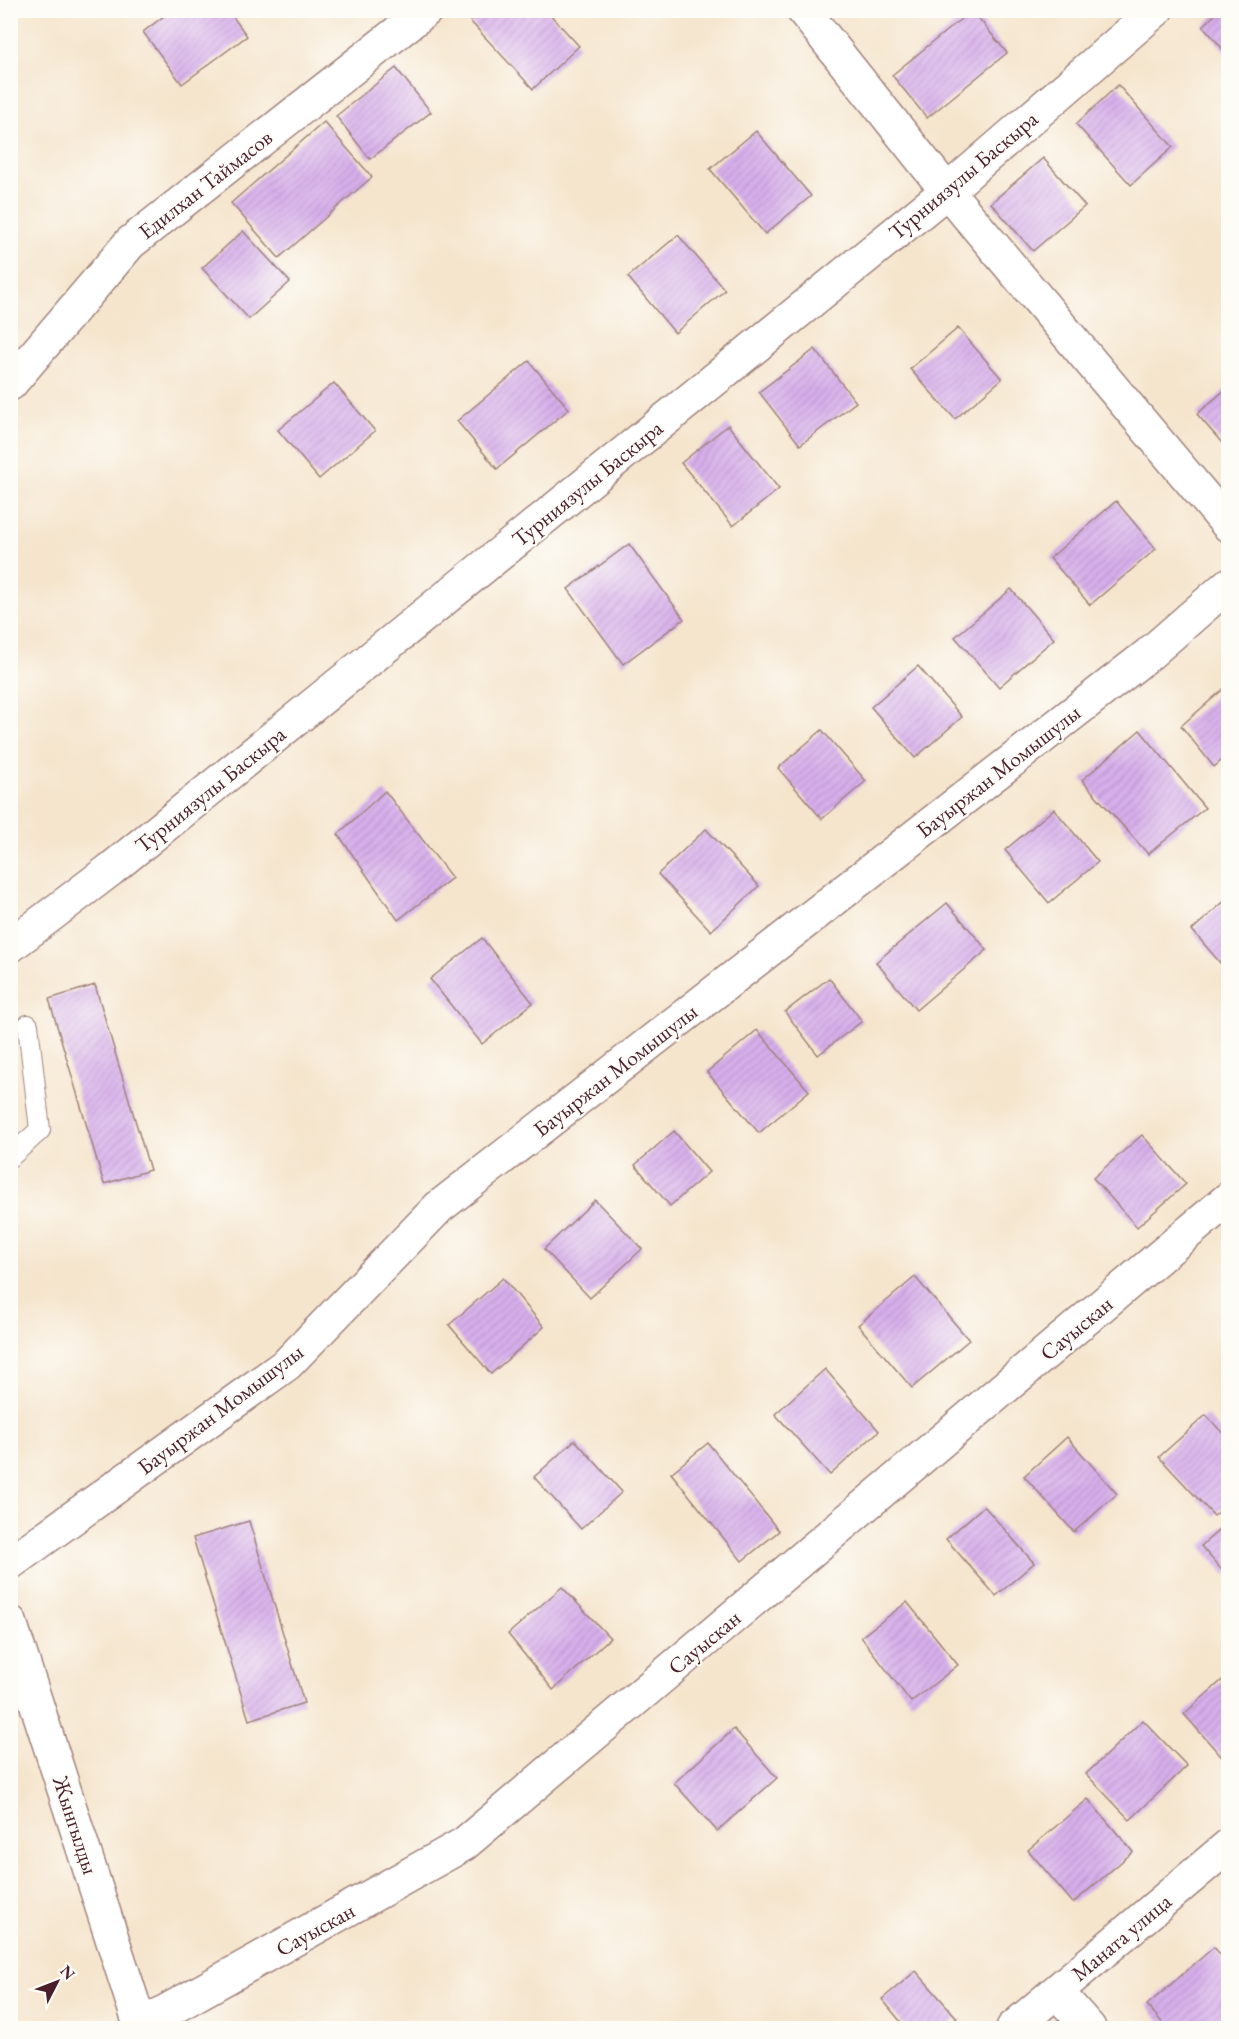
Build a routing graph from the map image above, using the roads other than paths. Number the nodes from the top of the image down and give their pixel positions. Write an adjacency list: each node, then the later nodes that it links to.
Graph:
1 (426, 10): 5 (street, Едилхан Таймасов)
2 (803, 10): 4 (street)
3 (1155, 10): 4 (street, Турниязулы Баскыра)
4 (947, 191): 6 (street); 8 (street, Турниязулы Баскыра)
5 (10, 384)
6 (1228, 525)
7 (1228, 585): 12 (street, Бауыржан Момышулы)
8 (10, 946)
9 (28, 1024): 10 (lane)
10 (10, 1157)
11 (1228, 1199): 16 (street, Сауыскан)
12 (10, 1563)
13 (10, 1622): 16 (street, Жынгылды)
14 (1228, 1846): 15 (street, Маната улица)
15 (1057, 1992): 17 (street, Маната улица); 18 (street)
16 (141, 2027)
17 (1013, 2028)
18 (1089, 2028)

